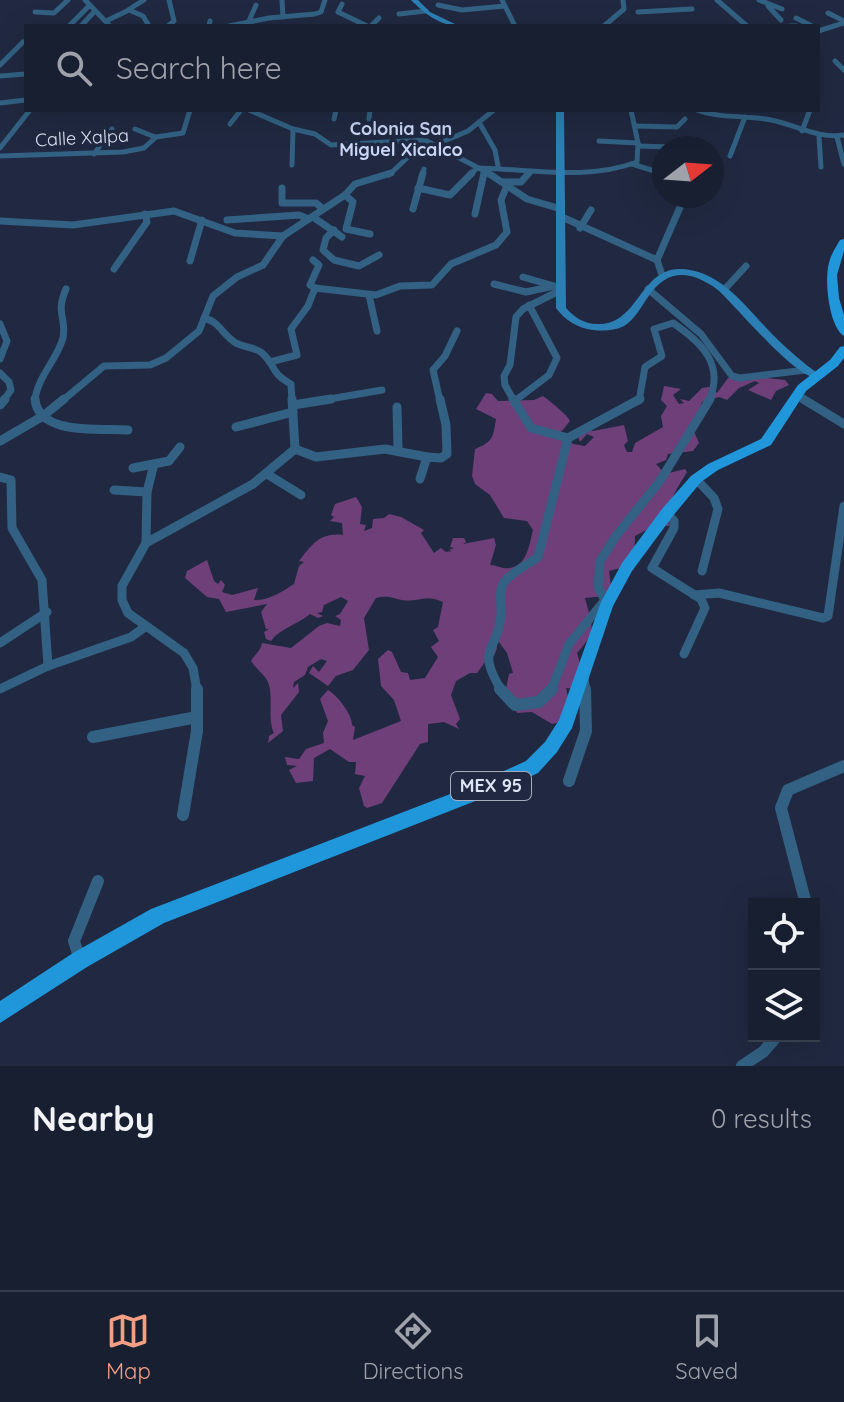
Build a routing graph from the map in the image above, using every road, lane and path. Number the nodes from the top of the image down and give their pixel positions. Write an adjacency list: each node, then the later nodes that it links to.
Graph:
1 (68, 0): 20 (street)
2 (144, 0): 18 (street)
3 (169, 0): 36 (street)
4 (282, 0): 25 (street)
5 (325, 0): 25 (street)
6 (414, 0): 19 (main road)
7 (623, 0): 15 (street)
8 (717, 0): 43 (street)
9 (762, 2): 17 (street); 29 (street)
10 (87, 3): 21 (street); 33 (street)
11 (504, 3): 14 (street); 41 (street)
12 (342, 4): 38 (street)
13 (256, 5): 30 (street)
14 (438, 5)
15 (624, 7): 22 (street); 42 (street)
16 (692, 9): 22 (street)
17 (782, 9)
18 (128, 10): 32 (street); 35 (street)
19 (426, 11): 24 (street); 40 (main road)
20 (35, 12)
21 (94, 12): 32 (street); 34 (street)
22 (638, 12): 27 (street)
23 (828, 13): 31 (street)
24 (399, 14)
25 (283, 17): 30 (street)
26 (379, 18): 39 (street)
27 (656, 18)
28 (796, 18): 44 (street)
29 (781, 20)
30 (249, 21): 37 (street)
31 (844, 22): 45 (street)
32 (108, 23)
33 (71, 24)
34 (83, 24)
35 (148, 24)
36 (170, 24)
37 (242, 24)
38 (365, 24)
39 (372, 24)
40 (452, 24)
41 (514, 24)
42 (606, 24)
43 (745, 24)
44 (808, 24)
45 (820, 30)
46 (23, 42): 48 (street)
47 (835, 61): 49 (street)
48 (0, 65)
49 (844, 70)
50 (24, 74): 51 (street)
51 (0, 76)
52 (24, 100): 53 (street)
53 (0, 103)
54 (28, 112): 72 (street, Calle Xalpa)
55 (189, 112): 79 (street, Calle Xalpa)
56 (239, 112): 69 (street)
57 (254, 112): 75 (street)
58 (336, 112): 66 (street)
59 (370, 112): 67 (street)
60 (492, 112): 70 (street)
61 (560, 112): 97 (main road)
62 (632, 112): 71 (street)
63 (702, 112): 65 (street)
64 (809, 112): 76 (street)
65 (744, 115): 76 (street); 88 (street)
66 (334, 119)
67 (369, 119)
68 (685, 119): 71 (street)
69 (230, 124)
70 (480, 124): 84 (street); 92 (street)
71 (635, 126): 82 (street)
72 (12, 129): 77 (street); 85 (street, Calle Xalpa)
73 (112, 129): 86 (street)
74 (135, 129): 79 (street)
75 (293, 129): 84 (street); 91 (street)
76 (802, 131): 80 (street)
77 (0, 133)
78 (840, 136): 80 (street); 90 (street)
79 (155, 137): 86 (street, Calle Xalpa)
80 (819, 137): 93 (street)
81 (599, 141): 82 (street)
82 (638, 144): 83 (street); 89 (street)
83 (652, 145)
84 (438, 146): 95 (street); 102 (street)
85 (0, 148)
86 (94, 154): 87 (street, Calle Xalpa)
87 (0, 156)
88 (730, 156)
89 (632, 164): 96 (street); 97 (street)
90 (844, 164)
91 (292, 165)
92 (498, 166): 95 (street); 98 (street)
93 (821, 167)
94 (424, 169): 101 (street)
95 (480, 170): 99 (street); 101 (street); 109 (street)
96 (652, 170)
97 (562, 171): 98 (street); 107 (main road)
98 (529, 173): 99 (street)
99 (505, 185): 107 (street); 134 (street)
100 (282, 188): 104 (street)
101 (418, 188): 105 (street)
102 (345, 195): 104 (street); 116 (street)
103 (680, 208): 122 (street)
104 (323, 209): 110 (street)
105 (413, 209)
106 (591, 210): 114 (street)
107 (562, 213): 114 (street); 130 (main road)
108 (145, 214): 111 (street); 113 (street); 125 (street)
109 (475, 214)
110 (311, 218): 112 (street); 115 (street); 117 (street)
111 (202, 220): 117 (street); 123 (street)
112 (227, 220)
113 (0, 223)
114 (580, 228): 122 (street)
115 (334, 230): 118 (street); 120 (street)
116 (370, 234)
117 (283, 236): 137 (street)
118 (342, 237)
119 (844, 242): 136 (main road)
120 (379, 255)
121 (313, 260): 129 (street)
122 (657, 260): 126 (street)
123 (190, 261)
124 (746, 266): 133 (street)
125 (114, 269)
126 (662, 275): 132 (main road); 133 (main road)
127 (523, 277): 130 (street)
128 (494, 284): 130 (street)
129 (315, 288): 134 (street); 144 (street)
130 (559, 288): 132 (main road); 135 (street)
131 (66, 289): 153 (street)
132 (648, 289): 146 (street)
133 (724, 290): 146 (main road)
134 (369, 295): 139 (street)
135 (529, 305): 149 (street); 149 (street)
136 (839, 307): 141 (main road)
137 (204, 318): 144 (street); 153 (street)
138 (0, 324): 143 (street)
139 (377, 331)
140 (457, 331): 162 (street)
141 (844, 332)
142 (844, 350): 146 (main road, MEX 95)
143 (0, 359)
144 (270, 362): 152 (street)
145 (0, 373): 150 (street)
146 (811, 374): 148 (main road, MEX 95)
147 (382, 390): 152 (street)
148 (797, 395): 154 (street); 168 (main road, MEX 95)
149 (516, 400): 157 (street)
150 (0, 405)
151 (397, 407): 161 (street)
152 (293, 408): 155 (street); 160 (street)
153 (43, 416): 156 (street); 158 (street)
154 (844, 424)
155 (236, 427)
156 (128, 430)
157 (568, 438): 176 (street); 176 (street)
158 (0, 441)
159 (180, 447): 163 (street)
160 (295, 449): 161 (street); 165 (street)
161 (398, 449): 162 (street)
162 (427, 457): 167 (street)
163 (154, 464): 164 (street); 170 (street)
164 (133, 468)
165 (267, 474): 171 (street); 174 (street)
166 (0, 477): 178 (street)
167 (420, 479)
168 (696, 479): 173 (main road, MEX 95); 175 (street)
169 (114, 490): 170 (street)
170 (147, 492): 174 (street)
171 (301, 495)
172 (844, 506): 177 (street)
173 (667, 513): 176 (main road, MEX 95); 177 (street)
174 (146, 543): 179 (street)
175 (702, 571)
176 (610, 595): 183 (main road, MEX 95)
177 (694, 595): 181 (street)
178 (47, 612): 180 (street); 182 (street)
179 (145, 627): 182 (street); 185 (street)
180 (0, 643)
181 (684, 654)
182 (48, 666): 184 (street)
183 (583, 671): 188 (street); 192 (main road, MEX 95)
184 (0, 689)
185 (197, 717): 186 (street); 189 (street)
186 (93, 737)
187 (844, 766): 191 (street)
188 (569, 781)
189 (183, 815)
190 (98, 881): 192 (street)
191 (804, 898)
192 (80, 960): 193 (main road, MEX 95)
193 (0, 1013)
194 (772, 1042): 195 (street)
195 (742, 1066)

